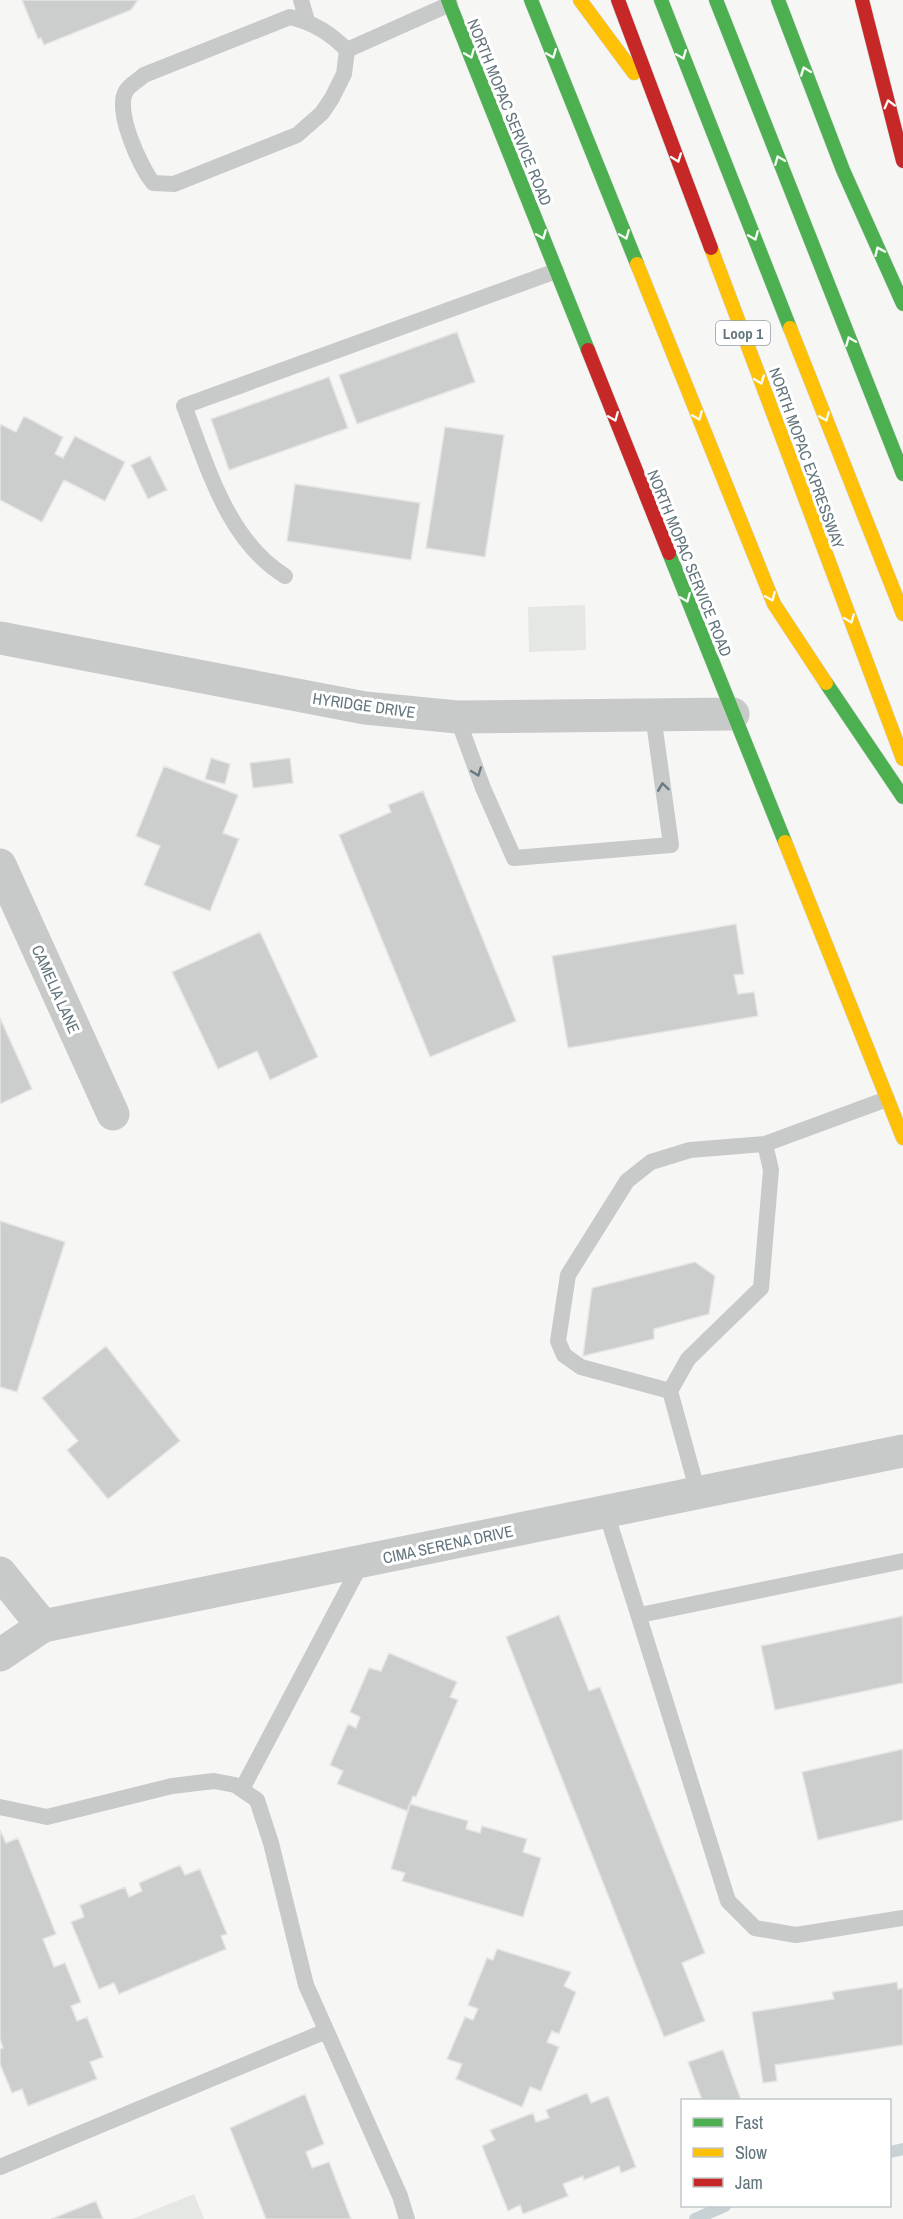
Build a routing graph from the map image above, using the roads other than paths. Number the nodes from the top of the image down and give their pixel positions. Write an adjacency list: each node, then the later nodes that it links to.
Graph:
1 (301, 0): 10 (lane)
2 (531, 0): 26 (main road, one-way to 26)
3 (580, 0): 12 (main road)
4 (618, 0): 12 (main road, NORTH MOPAC EXPRESSWAY / Loop 1)
5 (661, 0): 18 (main road, one-way to 18)
6 (716, 0): 16 (main road, one-way to 6)
7 (778, 0): 15 (main road, one-way to 7)
8 (861, 0): 13 (main road, one-way to 8)
9 (449, 2): 11 (lane); 14 (main road, NORTH MOPAC SERVICE ROAD, one-way to 14)
10 (307, 21): 11 (lane); 11 (lane)
11 (347, 50)
12 (657, 103): 24 (main road, NORTH MOPAC EXPRESSWAY / Loop 1, one-way to 24)
13 (903, 161)
14 (556, 271): 17 (lane); 20 (main road, NORTH MOPAC SERVICE ROAD, one-way to 20)
15 (903, 304)
16 (903, 474)
17 (285, 576)
18 (903, 614)
19 (0, 638): 22 (street, HYRIDGE DRIVE)
20 (733, 714): 21 (street, HYRIDGE DRIVE); 28 (main road, NORTH MOPAC SERVICE ROAD)
21 (652, 715): 22 (street, HYRIDGE DRIVE); 22 (lane, one-way to 21)
22 (458, 717)
23 (876, 728): 25 (main road)
24 (903, 759)
25 (903, 767)
26 (903, 797)
27 (0, 865): 29 (street, CAMELIA LANE)
28 (887, 1099): 30 (main road, NORTH MOPAC SERVICE ROAD); 31 (lane)
29 (113, 1114)
30 (903, 1138)
31 (765, 1144): 32 (lane); 32 (lane)
32 (670, 1391): 34 (lane)
33 (903, 1451): 34 (street, CIMA SERENA DRIVE)
34 (698, 1493): 35 (street, CIMA SERENA DRIVE)
35 (606, 1512): 37 (street, CIMA SERENA DRIVE); 39 (lane)
36 (903, 1561): 39 (lane)
37 (362, 1562): 40 (street, CIMA SERENA DRIVE); 42 (lane)
38 (0, 1573): 40 (street)
39 (640, 1615): 44 (lane)
40 (43, 1626): 41 (street, CIMA SERENA DRIVE)
41 (0, 1655)
42 (242, 1790): 43 (lane); 45 (lane)
43 (0, 1808)
44 (903, 1918)
45 (326, 2031): 46 (lane); 47 (lane)
46 (0, 2167)
47 (407, 2219)

